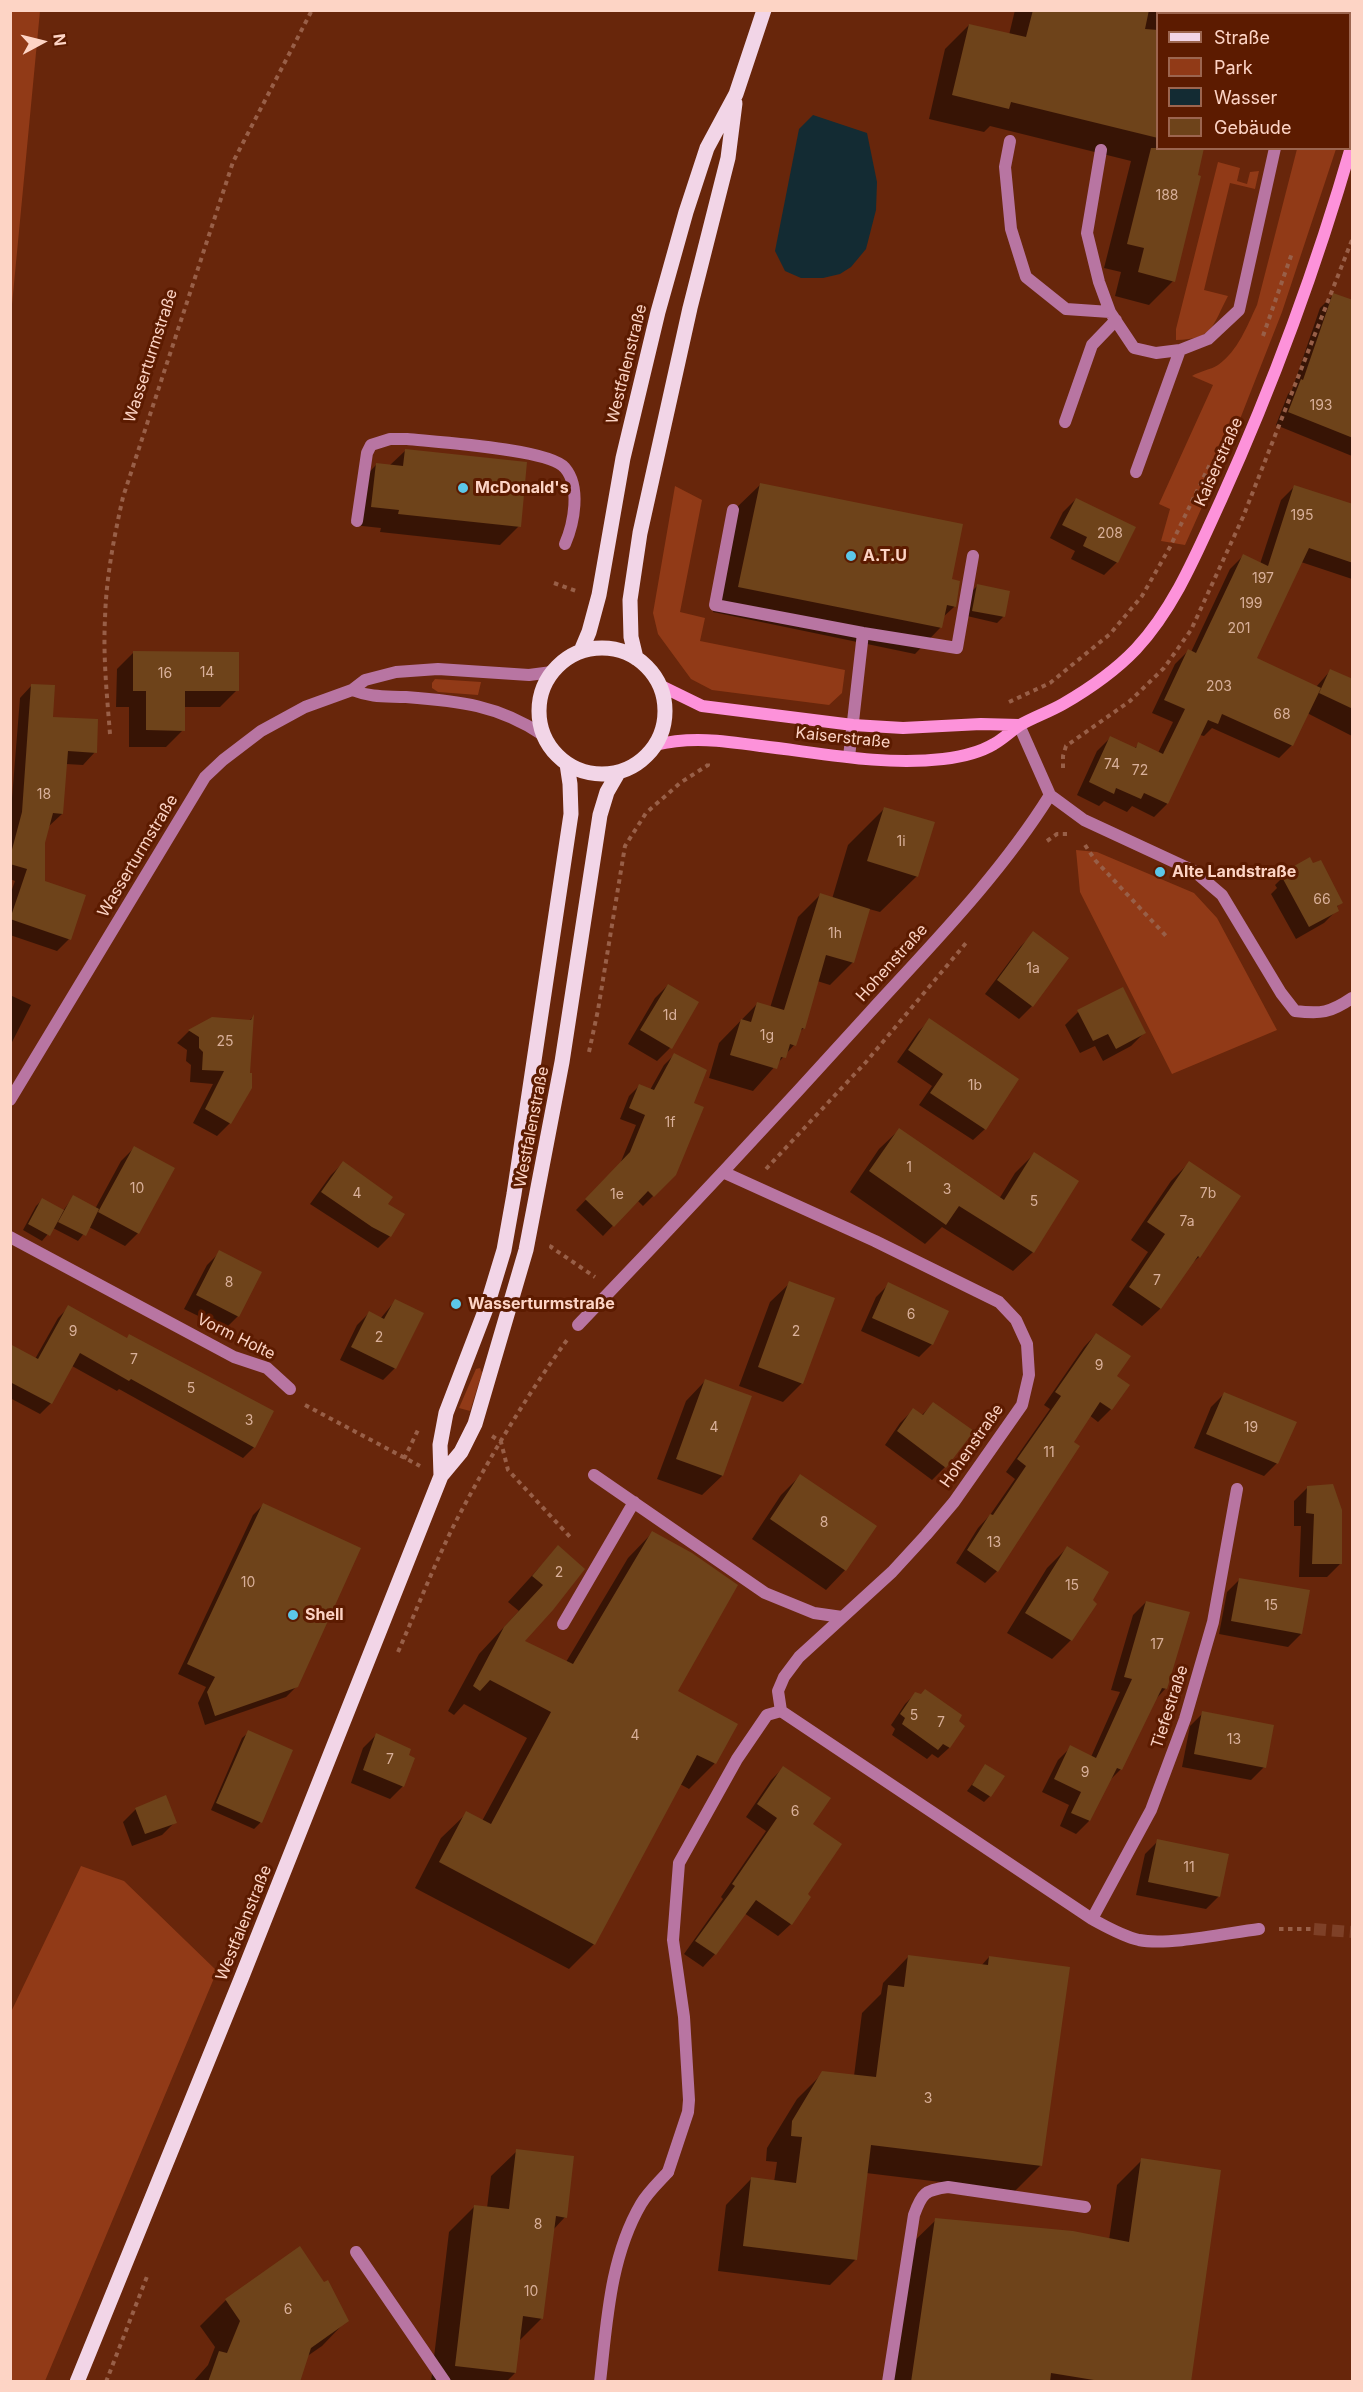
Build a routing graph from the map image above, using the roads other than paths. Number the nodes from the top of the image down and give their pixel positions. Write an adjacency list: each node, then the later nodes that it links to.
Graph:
1 (764, 10): 2 (main road, Westfalenstraße)
2 (736, 94): 16 (main road, Westfalenstraße); 17 (main road, Westfalenstraße)
3 (1010, 141): 7 (street)
4 (1353, 144): 22 (main road, Kaiserstraße)
5 (1101, 150): 7 (street)
6 (1275, 150): 8 (street)
7 (1113, 316): 8 (street); 9 (street)
8 (1180, 350): 10 (street)
9 (1065, 422)
10 (1136, 472)
11 (733, 510): 15 (street)
12 (357, 521): 13 (street)
13 (565, 544)
14 (973, 556): 15 (street)
15 (863, 633): 21 (street)
16 (581, 651): 17 (main road); 18 (main road)
17 (636, 658): 19 (main road)
18 (552, 672): 20 (street, Wasserturmstraße); 23 (main road)
19 (659, 685): 21 (main road, Kaiserstraße); 24 (main road)
20 (352, 690): 23 (street); 30 (street, Wasserturmstraße)
21 (853, 725): 22 (main road, Kaiserstraße); 25 (street)
22 (1020, 725): 25 (main road, Kaiserstraße); 28 (street)
23 (543, 735): 26 (main road)
24 (655, 745): 25 (main road, Kaiserstraße); 27 (main road)
25 (849, 757)
26 (567, 764): 27 (main road); 36 (main road, Westfalenstraße)
27 (618, 773): 36 (main road, Westfalenstraße)
28 (1050, 795): 29 (street); 31 (street, Hohenstraße)
29 (1353, 998)
30 (10, 1101)
31 (724, 1173): 33 (street, Hohenstraße); 39 (street, Hohenstraße)
32 (10, 1238): 34 (street, Vorm Holte)
33 (578, 1325)
34 (290, 1389)
35 (594, 1475): 38 (street)
36 (441, 1476): 46 (main road, Westfalenstraße)
37 (1237, 1489): 42 (street, Tiefestraße)
38 (634, 1502): 39 (street); 40 (street)
39 (842, 1617): 41 (street, Hohenstraße)
40 (563, 1624)
41 (781, 1711): 42 (street); 48 (street)
42 (1092, 1919): 43 (street)
43 (1259, 1929)
44 (1085, 2207): 49 (street)
45 (356, 2252): 47 (street)
46 (77, 2382)
47 (445, 2382)
48 (600, 2382)
49 (888, 2382)

